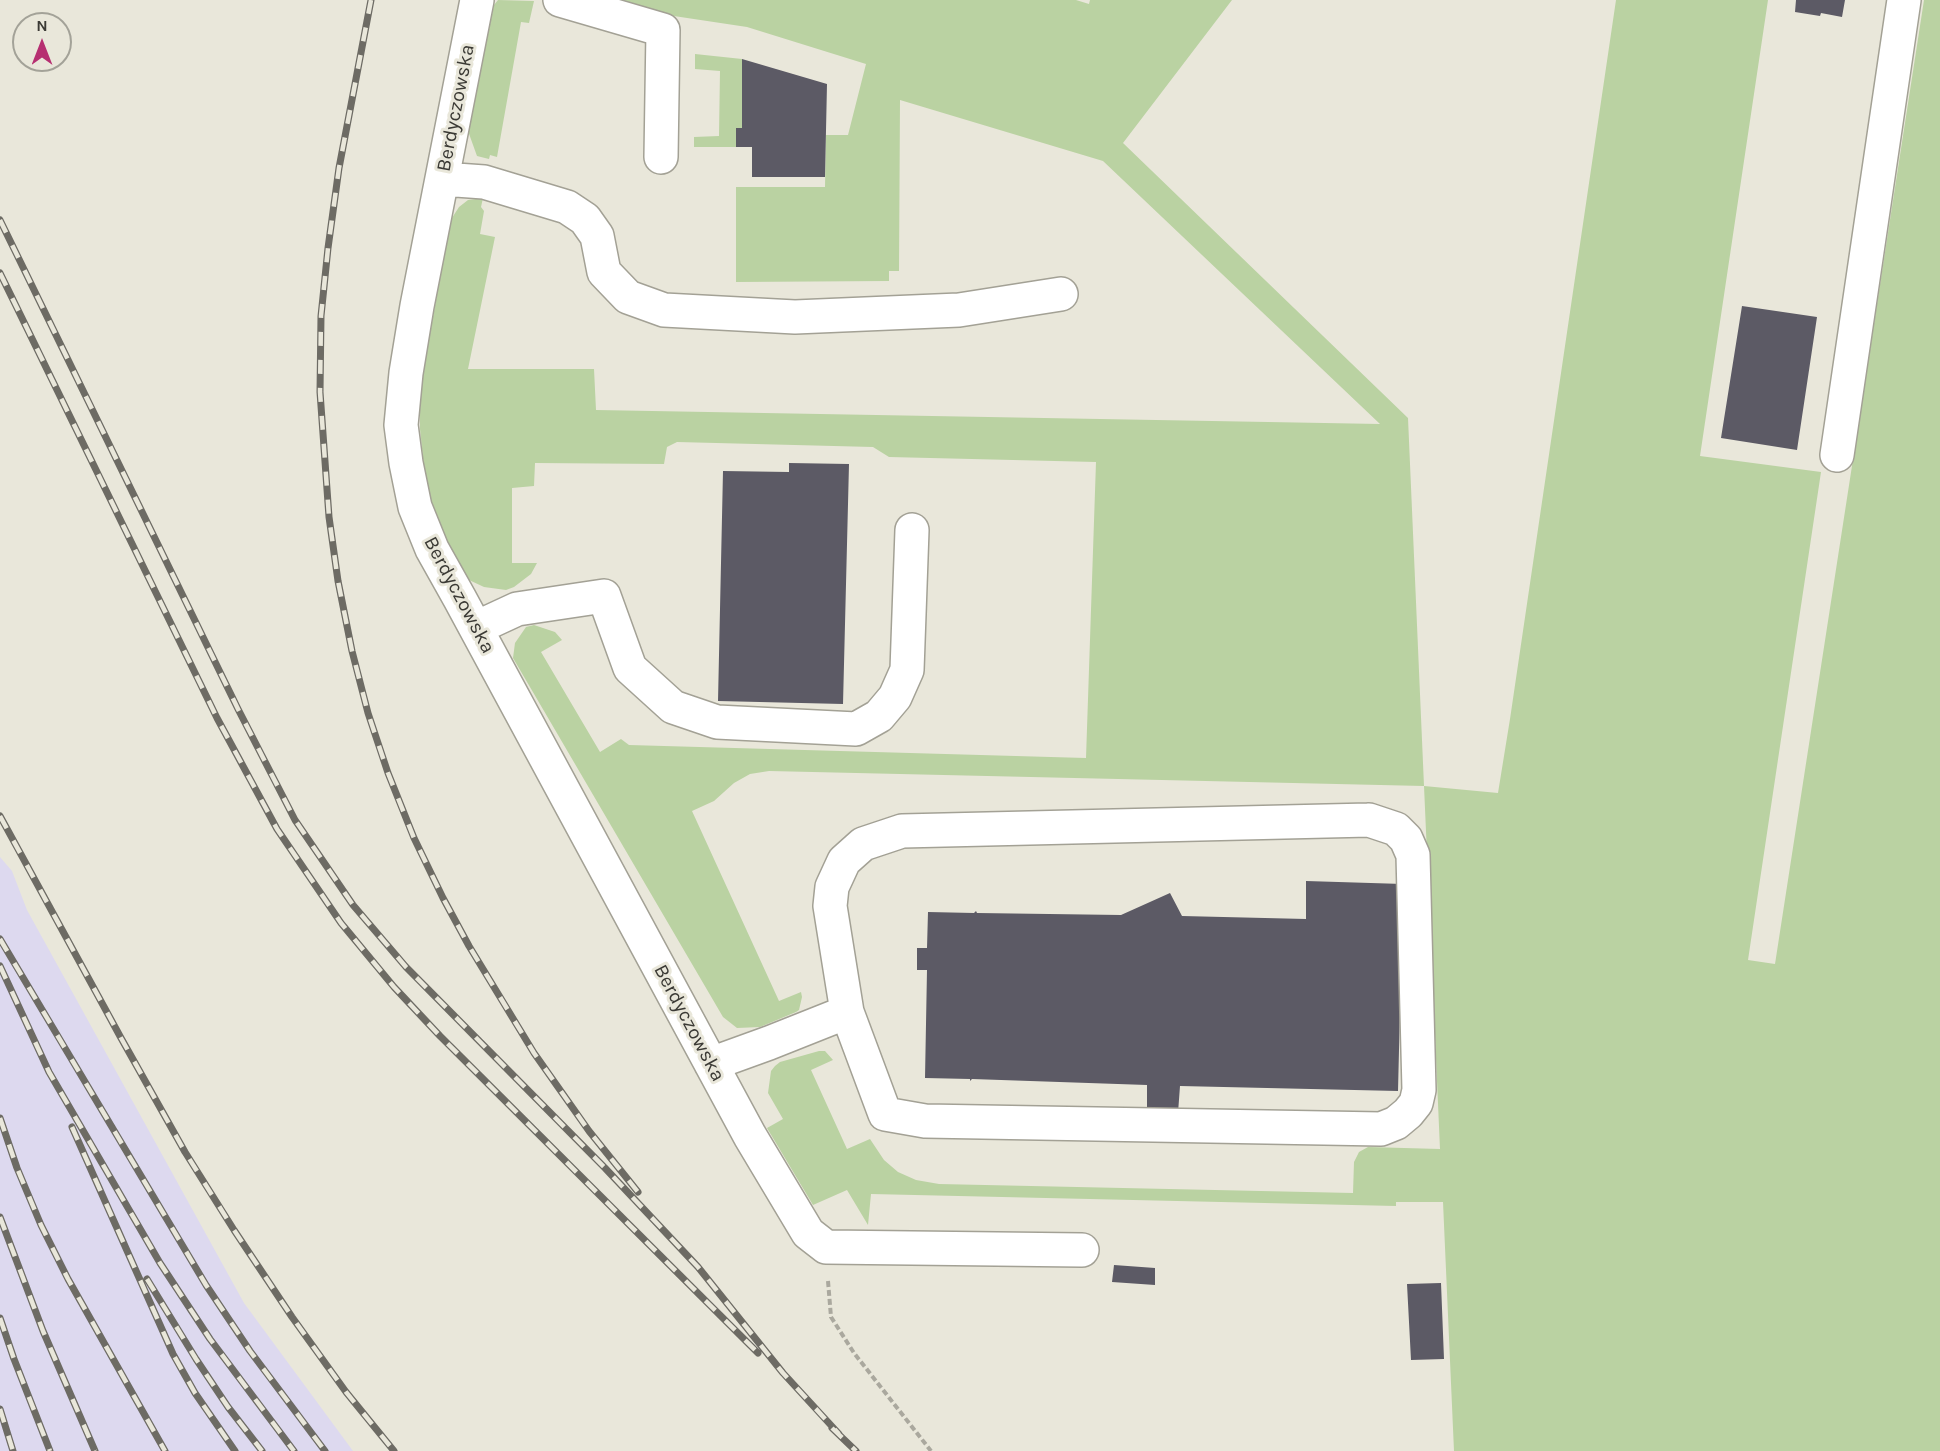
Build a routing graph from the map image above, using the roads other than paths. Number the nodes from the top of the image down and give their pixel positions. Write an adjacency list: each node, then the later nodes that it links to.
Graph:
1 (477, 0): 5 (street, Berdyczowska)
2 (561, 0): 4 (street)
3 (1904, 0): 7 (street)
4 (661, 157)
5 (442, 179): 6 (street); 9 (street, Berdyczowska)
6 (1060, 294)
7 (1837, 455)
8 (912, 530): 9 (street)
9 (476, 628): 11 (street, Berdyczowska)
10 (847, 1012): 10 (street); 11 (street)
11 (711, 1064): 12 (street, Berdyczowska)
12 (1082, 1250)

